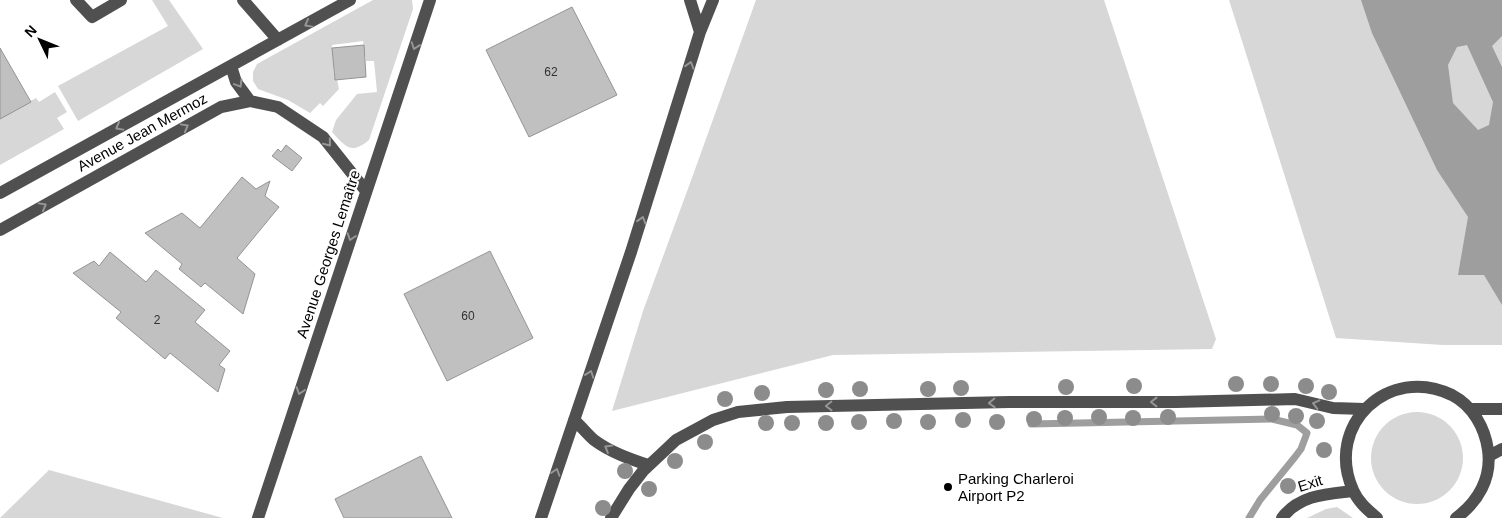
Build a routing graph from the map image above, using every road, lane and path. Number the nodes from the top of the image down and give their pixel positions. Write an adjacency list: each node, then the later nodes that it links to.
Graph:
1 (76, 0): 2 (street)
2 (122, 0)
3 (242, 0): 9 (street)
4 (350, 0): 9 (street, Avenue Jean Mermoz, one-way to 9)
5 (430, 0): 12 (street, Avenue Georges Lemaître, one-way to 12)
6 (690, 0): 8 (street)
7 (713, 0): 8 (street)
8 (700, 32): 18 (street, one-way to 8)
9 (278, 40): 10 (street, Avenue Jean Mermoz)
10 (231, 66): 11 (street, one-way to 11); 13 (street, Avenue Jean Mermoz, one-way to 13)
11 (250, 101): 12 (street, Avenue Jean Mermoz, one-way to 12); 14 (street, Avenue Jean Mermoz, one-way to 11)
12 (366, 190): 23 (street, Avenue Georges Lemaître, one-way to 23)
13 (0, 194)
14 (0, 230)
15 (1364, 409): 16 (street); 21 (street, one-way to 21); 22 (street)
16 (1470, 409): 17 (street); 20 (street)
17 (1502, 409)
18 (574, 420): 21 (street, one-way to 18); 24 (street, one-way to 18)
19 (1502, 449): 20 (street)
20 (1489, 456): 28 (street)
21 (648, 465): 25 (street)
22 (1353, 491): 26 (street, Exit); 27 (street)
23 (260, 516)
24 (541, 518)
25 (612, 518)
26 (1282, 518)
27 (1377, 518)
28 (1456, 518)

